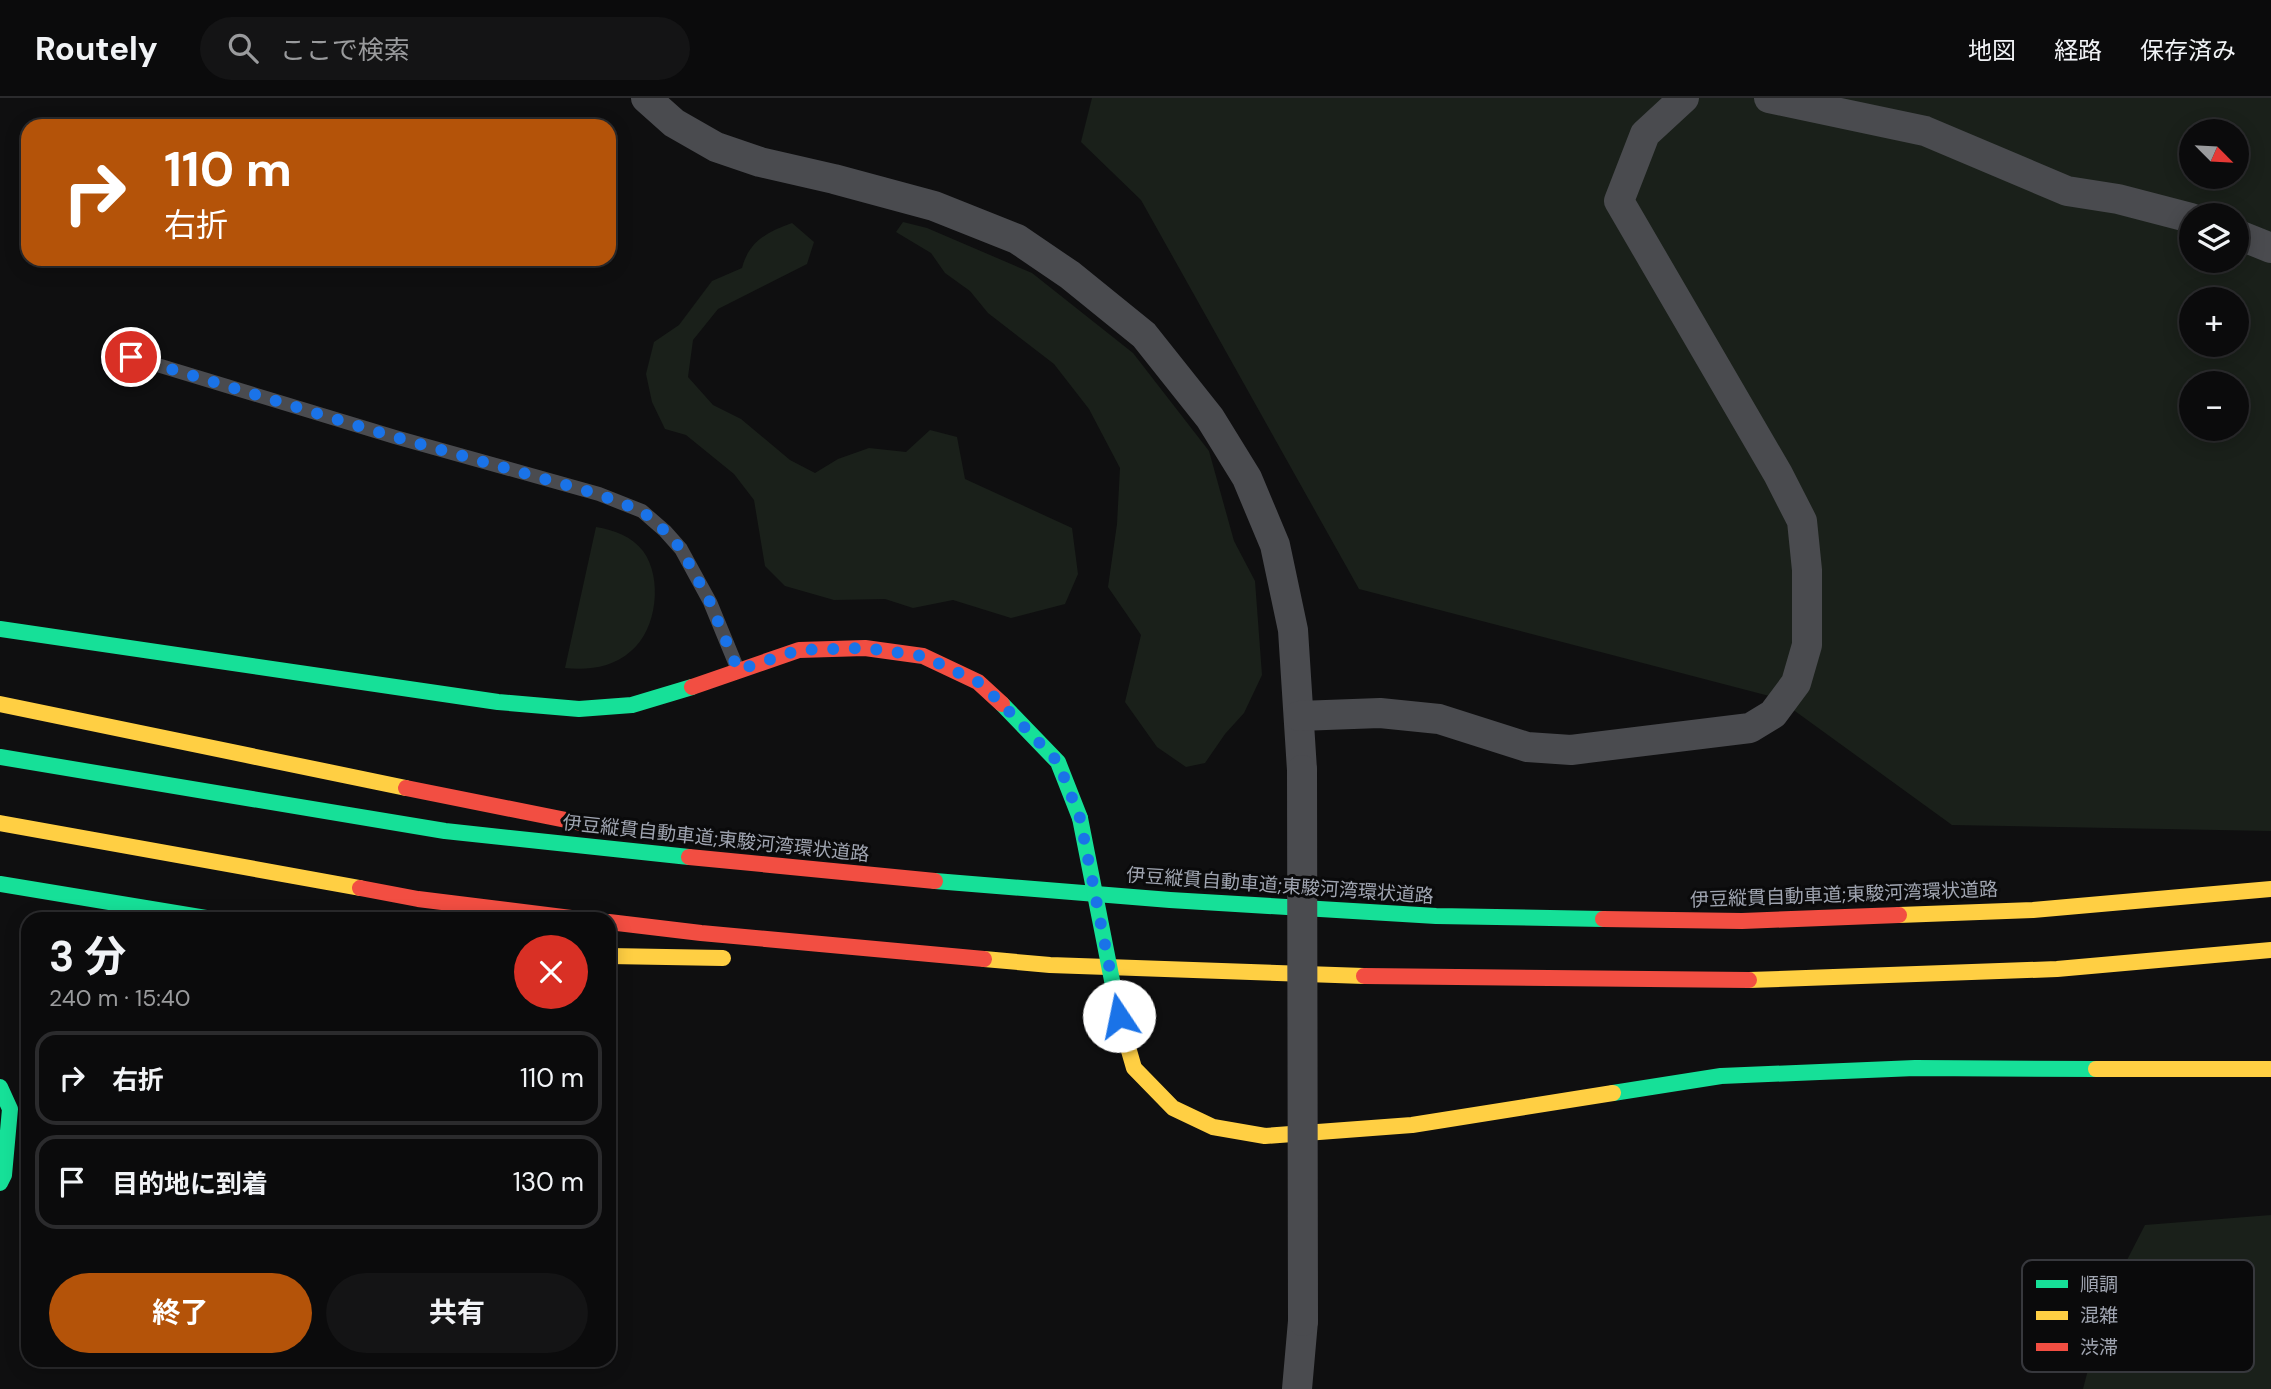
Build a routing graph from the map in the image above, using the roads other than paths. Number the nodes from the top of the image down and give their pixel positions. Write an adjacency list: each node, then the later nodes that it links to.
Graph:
1 (646, 98): 11 (street)
2 (1684, 98): 11 (street)
3 (1769, 98): 4 (street)
4 (2179, 215)
5 (2249, 239): 6 (street)
6 (2271, 248)
7 (131, 357): 9 (lane)
8 (0, 629): 9 (main road)
9 (738, 670): 27 (main road, bridge)
10 (0, 704): 14 (main road)
11 (1299, 716): 30 (street, bridge)
12 (0, 757): 16 (main road, 伊豆縦貫自動車道;東駿河湾環状道路)
13 (0, 823): 20 (main road)
14 (603, 827)
15 (657, 838): 16 (main road)
16 (834, 873): 18 (main road, 伊豆縦貫自動車道;東駿河湾環状道路)
17 (0, 884): 19 (main road)
18 (2271, 889)
19 (170, 912)
20 (523, 912)
21 (616, 923): 26 (main road)
22 (2271, 950): 26 (main road)
23 (616, 956): 24 (main road)
24 (733, 958)
25 (816, 960): 26 (main road)
26 (1050, 965)
27 (2271, 1069)
28 (0, 1087): 29 (main road)
29 (0, 1182)
30 (1297, 1389)

